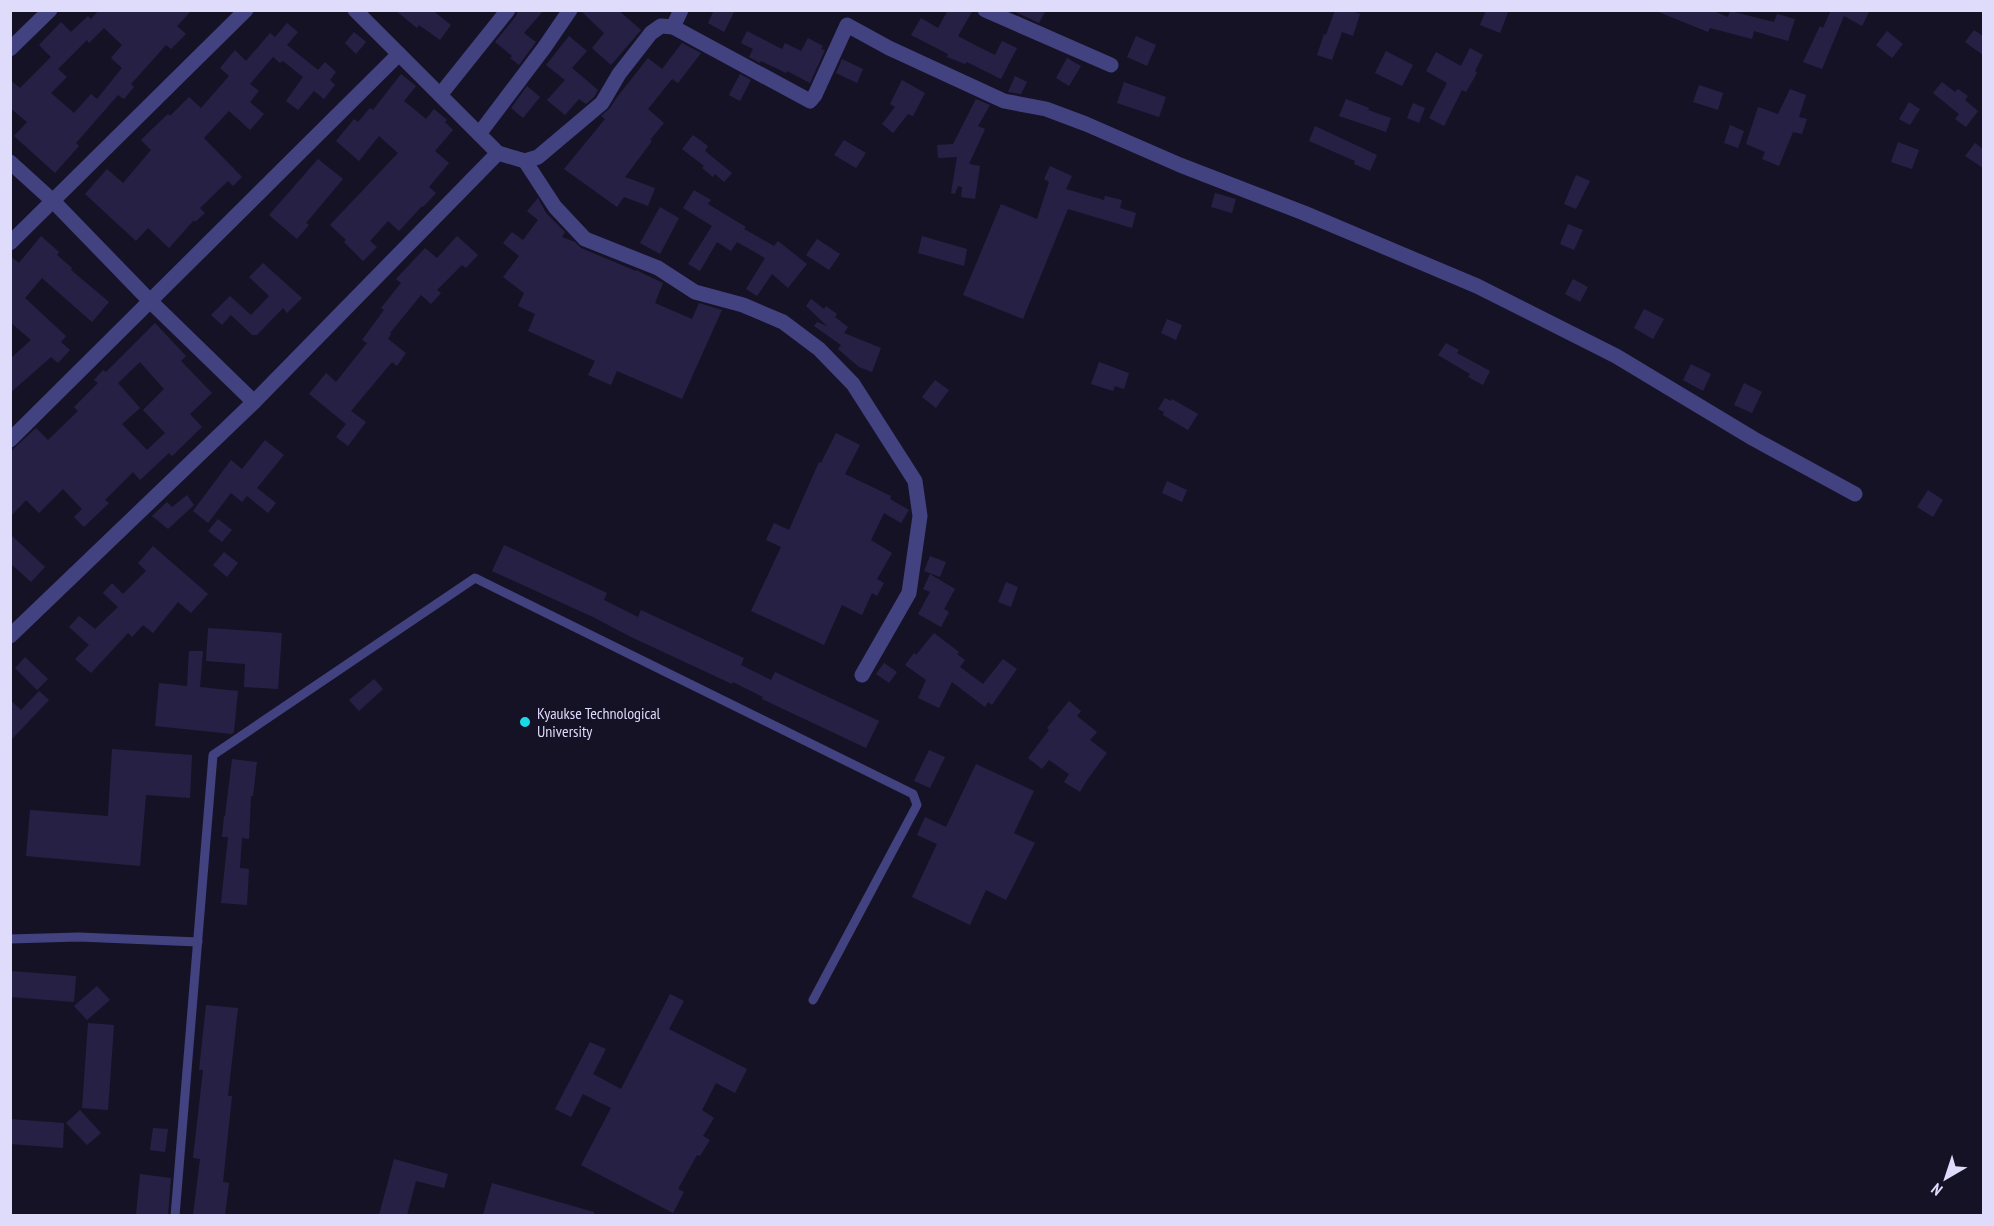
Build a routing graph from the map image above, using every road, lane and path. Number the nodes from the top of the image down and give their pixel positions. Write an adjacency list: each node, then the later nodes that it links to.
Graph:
1 (50, 10): 9 (street)
2 (246, 10): 17 (street)
3 (355, 10): 10 (street)
4 (508, 10): 12 (street)
5 (570, 10): 13 (street)
6 (681, 10): 8 (street)
7 (985, 10): 11 (street)
8 (673, 27): 15 (street); 22 (street)
9 (10, 49)
10 (399, 54): 12 (street); 19 (street)
11 (1111, 65)
12 (440, 95): 13 (street)
13 (479, 134): 14 (street)
14 (498, 153): 15 (street); 20 (street)
15 (525, 161): 24 (street)
16 (10, 162): 17 (street)
17 (54, 202): 18 (street); 19 (street)
18 (10, 243)
19 (150, 301): 20 (street); 21 (street)
20 (254, 402): 23 (street)
21 (10, 440)
22 (1855, 494)
23 (10, 636)
24 (862, 675)
25 (10, 939): 26 (lane)
26 (198, 942): 27 (lane); 28 (lane)
27 (813, 1000)
28 (175, 1215)

